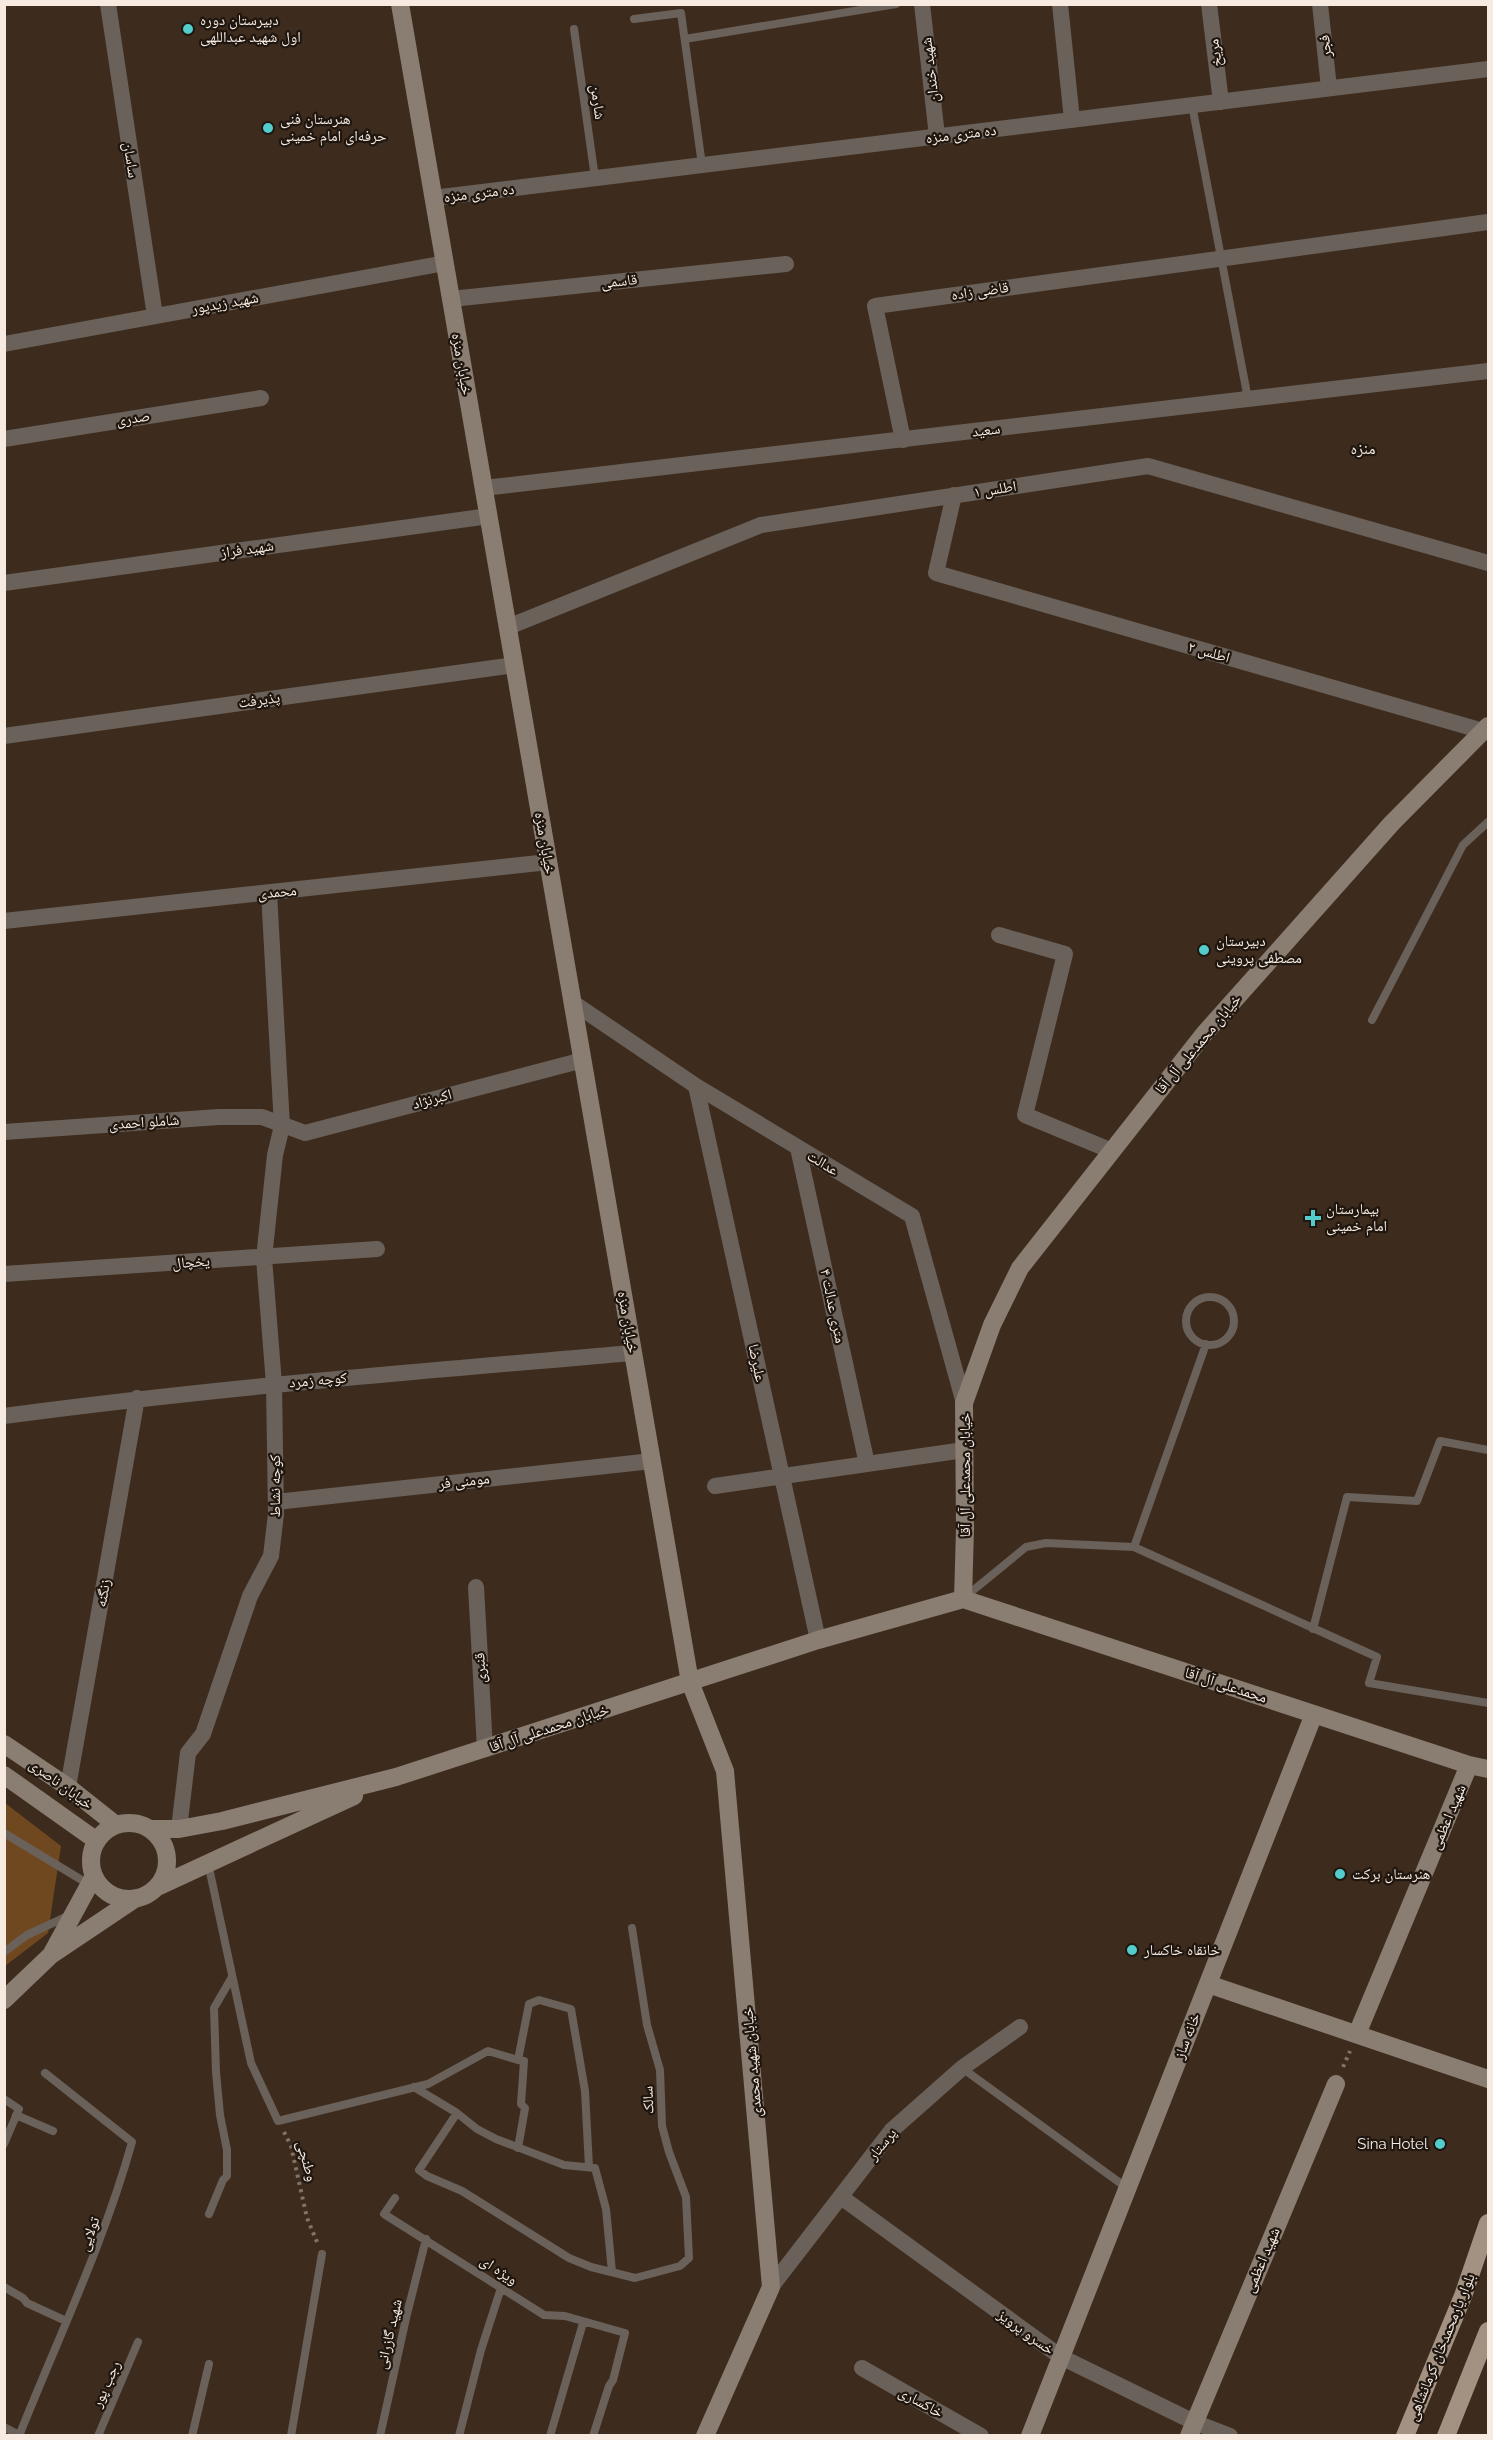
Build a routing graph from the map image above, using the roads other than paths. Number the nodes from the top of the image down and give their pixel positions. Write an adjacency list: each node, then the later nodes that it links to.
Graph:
1 (108, 4): 25 (street, ساسان)
2 (400, 4): 19 (street, خیابان منزه)
3 (896, 4): 10 (lane)
4 (922, 4): 16 (street, شهید خندان)
5 (1060, 4): 15 (street)
6 (1209, 4): 13 (street, مریخ)
7 (1320, 4): 12 (street, فجر)
8 (634, 19): 10 (lane)
9 (574, 29): 18 (lane, شارمن)
10 (685, 39): 17 (lane)
11 (1488, 69): 12 (street, ده متری منزه)
12 (1329, 88): 13 (street, ده متری منزه)
13 (1221, 102): 14 (street, ده متری منزه)
14 (1192, 105): 15 (street, ده متری منزه); 21 (lane)
15 (1072, 120): 16 (street, ده متری منزه)
16 (937, 136): 17 (street, ده متری منزه)
17 (702, 165): 18 (street, ده متری منزه)
18 (595, 178): 19 (street, ده متری منزه)
19 (434, 198): 22 (street, خیابان منزه)
20 (1488, 222): 21 (street, قاضی زاده)
21 (1222, 259): 29 (lane); 31 (street, قاضی زاده)
22 (445, 263): 24 (street, خیابان منزه); 25 (street, شهید زیدپور)
23 (786, 264): 24 (street, قاسمی)
24 (451, 299): 32 (street, خیابان منزه)
25 (154, 316): 26 (street, شهید زیدپور)
26 (4, 344)
27 (1488, 371): 29 (street, سعید)
28 (261, 398): 30 (street, صدری)
29 (1248, 399): 31 (street, سعید)
30 (4, 439)
31 (903, 440): 32 (street, سعید)
32 (484, 488): 34 (street, خیابان منزه)
33 (954, 495): 35 (street, اطلس ۱); 37 (street, اطلس ۱); 39 (street, اطلس ۲)
34 (489, 516): 36 (street, شهید فراز); 37 (street, خیابان منزه)
35 (1488, 563)
36 (4, 583)
37 (508, 627): 38 (street, خیابان منزه)
38 (514, 664): 40 (street, پذیرفت); 42 (street, خیابان منزه)
39 (1486, 728): 53 (street, خیابان محمدعلی آل آقا)
40 (4, 736)
41 (1488, 822): 47 (lane)
42 (548, 862): 43 (street, محمدی); 46 (street, خیابان منزه)
43 (269, 893): 44 (street, محمدی); 50 (street, کوچه نشاط)
44 (4, 921)
45 (999, 935): 53 (street)
46 (572, 1002): 48 (street, خیابان منزه); 49 (street, عدالت)
47 (1372, 1020)
48 (583, 1060): 50 (street, اکبرنژاد); 58 (street, خیابان منزه)
49 (696, 1086): 52 (street, عدالت); 67 (street, علیرضا)
50 (282, 1126): 51 (street, شاملو احمدی); 55 (street, کوچه نشاط)
51 (4, 1132)
52 (798, 1148): 61 (street, عدالت); 66 (street, ۴ متری عدالت)
53 (1112, 1151): 61 (street, خیابان محمدعلی آل آقا)
54 (377, 1249): 55 (street, یخچال)
55 (264, 1258): 56 (street, یخچال); 59 (street, کوچه نشاط)
56 (4, 1274)
57 (1206, 1344): 57 (lane); 70 (lane)
58 (633, 1353): 59 (street, کوچه زمرد); 65 (street, خیابان منزه)
59 (274, 1384): 60 (street, کوچه زمرد); 69 (street, کوچه نشاط)
60 (137, 1398): 62 (street, کوچه زمرد); 84 (street, زنگنه)
61 (964, 1403): 63 (street, خیابان محمدعلی آل آقا)
62 (4, 1416)
63 (964, 1450): 66 (street); 72 (street, خیابان محمدعلی آل آقا)
64 (1488, 1450): 73 (lane)
65 (652, 1461): 69 (street, مومنی فر); 75 (street, خیابان منزه)
66 (867, 1464): 67 (street)
67 (782, 1475): 68 (street); 74 (street, علیرضا)
68 (716, 1486)
69 (276, 1502): 87 (street, کوچه نشاط)
70 (1134, 1547): 72 (lane); 73 (lane)
71 (476, 1587): 79 (street, قنبری)
72 (963, 1599): 74 (street, خیابان محمدعلی آل آقا); 77 (street, محمدعلی آل آقا)
73 (1313, 1629): 76 (lane)
74 (818, 1640): 75 (street, خیابان محمدعلی آل آقا)
75 (690, 1682): 79 (street, خیابان محمدعلی آل آقا); 125 (street, خیابان شهید محمدی)
76 (1488, 1703)
77 (1314, 1714): 80 (street, محمدعلی آل آقا); 99 (street, خانه ساز)
78 (4, 1744): 84 (street, خیابان ناصری)
79 (485, 1749): 83 (street, خیابان محمدعلی آل آقا)
80 (1469, 1765): 81 (street, محمدعلی آل آقا); 102 (street, شهید اعظمی)
81 (1488, 1769)
82 (4, 1775): 89 (street, خیابان ناصری)
83 (396, 1777): 87 (street, خیابان محمدعلی آل آقا); 90 (street, خیابان محمدعلی آل آقا)
84 (68, 1787): 85 (street, خیابان ناصری)
85 (116, 1825): 86 (street); 89 (street)
86 (152, 1829): 87 (street, خیابان محمدعلی آل آقا); 92 (street)
87 (179, 1829)
88 (4, 1833): 91 (lane)
89 (97, 1841): 91 (street)
90 (208, 1863): 92 (street, خیابان محمدعلی آل آقا); 98 (lane)
91 (92, 1881): 93 (street); 94 (street)
92 (157, 1887): 93 (street)
93 (136, 1898): 97 (street)
94 (74, 1913): 96 (lane); 97 (street)
95 (632, 1928): 123 (lane, سالک)
96 (4, 1952)
97 (51, 1955): 100 (street)
98 (232, 1977): 108 (lane); 119 (lane)
99 (1208, 1984): 102 (street); 116 (street, خانه ساز)
100 (4, 2000)
101 (1020, 2027): 104 (street, پرستار)
102 (1357, 2034): 106 (street)
103 (518, 2060): 108 (lane); 114 (lane); 115 (lane)
104 (962, 2068): 116 (lane); 117 (street, پرستار)
105 (45, 2073): 127 (lane, تولایی)
106 (1488, 2079)
107 (1336, 2085): 135 (street, شهید اعظمی)
108 (414, 2088): 110 (lane)
109 (4, 2099): 111 (lane)
110 (457, 2113): 114 (lane); 123 (lane)
111 (16, 2115): 112 (lane); 113 (lane)
112 (53, 2131)
113 (4, 2144)
114 (518, 2148): 115 (lane)
115 (589, 2167): 123 (lane)
116 (1128, 2188): 131 (street, خانه ساز)
117 (841, 2197): 125 (street, پرستار); 131 (street, خسرو پرویز)
118 (395, 2198): 121 (lane, ویژه ای)
119 (209, 2214)
120 (1488, 2223): 149 (main road, بلوار یارمحمدخان کرمانشاهی)
121 (426, 2239): 126 (lane, ویژه ای); 141 (lane, شهید گازرانی)
122 (322, 2254): 140 (lane)
123 (612, 2272)
124 (4, 2287): 127 (lane)
125 (771, 2287): 145 (street, خیابان شهید محمدی)
126 (501, 2288): 128 (lane, ویژه ای); 142 (lane)
127 (66, 2321): 136 (lane, تولایی)
128 (583, 2323): 143 (lane); 144 (lane, ویژه ای)
129 (1488, 2331): 137 (main road)
130 (138, 2342): 138 (lane, رجب پور)
131 (1061, 2357): 135 (street, خسرو پرویز); 147 (street, خانه ساز)
132 (208, 2364): 139 (lane)
133 (862, 2368): 146 (street, خاکساری)
134 (4, 2427): 136 (lane)
135 (1192, 2429): 148 (street, خسرو پرویز)
136 (19, 2435)
137 (1446, 2435)
138 (98, 2436)
139 (192, 2436)
140 (291, 2436)
141 (380, 2436)
142 (459, 2436)
143 (550, 2436)
144 (593, 2436)
145 (705, 2436)
146 (981, 2436)
147 (1030, 2436)
148 (1230, 2436)
149 (1405, 2436)

